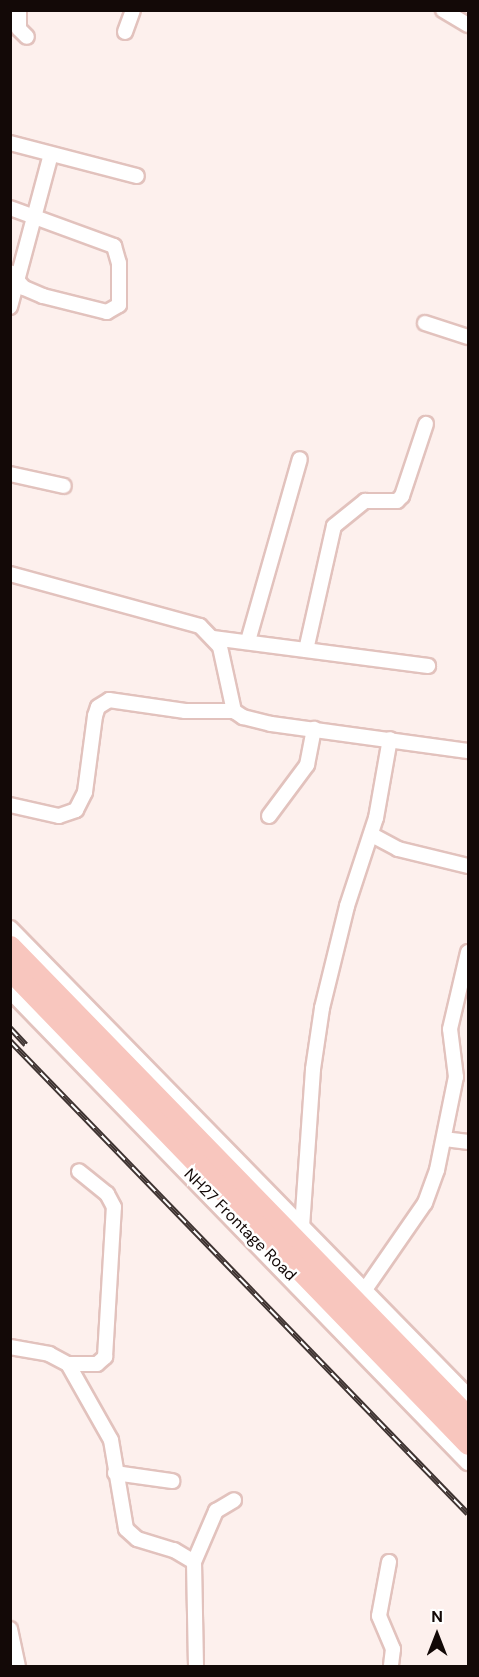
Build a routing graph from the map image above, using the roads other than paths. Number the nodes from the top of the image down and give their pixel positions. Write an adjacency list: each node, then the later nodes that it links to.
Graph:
1 (19, 10): 6 (street)
2 (133, 10): 5 (street)
3 (443, 10): 4 (street)
4 (468, 25)
5 (125, 32)
6 (27, 37)
7 (10, 143): 8 (street)
8 (51, 154): 9 (street); 11 (street)
9 (137, 176)
10 (10, 208): 11 (street)
11 (35, 218): 12 (street); 12 (street)
12 (15, 277): 13 (street)
13 (10, 307)
14 (425, 323): 15 (street)
15 (468, 337)
16 (426, 424): 23 (street)
17 (300, 459): 22 (street)
18 (10, 474): 19 (street)
19 (64, 486)
20 (10, 574): 21 (street)
21 (213, 638): 22 (street); 25 (street)
22 (248, 642): 23 (street)
23 (306, 650): 24 (street)
24 (428, 666)
25 (234, 711): 26 (street); 29 (street)
26 (314, 729): 27 (street); 30 (street)
27 (390, 739): 28 (street); 31 (street)
28 (468, 751)
29 (10, 805)
30 (269, 816)
31 (372, 836): 32 (street); 42 (street)
32 (468, 866)
33 (10, 929): 42 (street)
34 (10, 946): 47 (highway)
35 (468, 952): 38 (street)
36 (10, 970): 48 (highway)
37 (10, 990): 49 (street, NH27 Frontage Road)
38 (462, 1062): 39 (street)
39 (444, 1139): 40 (street); 43 (street)
40 (468, 1142)
41 (79, 1172): 45 (street)
42 (302, 1227): 43 (street)
43 (364, 1291): 46 (street)
44 (10, 1347): 45 (street)
45 (68, 1364): 50 (street)
46 (468, 1397)
47 (468, 1417)
48 (468, 1443)
49 (468, 1462)
50 (115, 1473): 51 (street); 53 (street)
51 (172, 1481)
52 (234, 1500): 53 (street)
53 (194, 1562): 57 (street)
54 (389, 1562): 58 (street)
55 (10, 1629): 56 (street)
56 (18, 1666)
57 (196, 1666)
58 (391, 1666)

